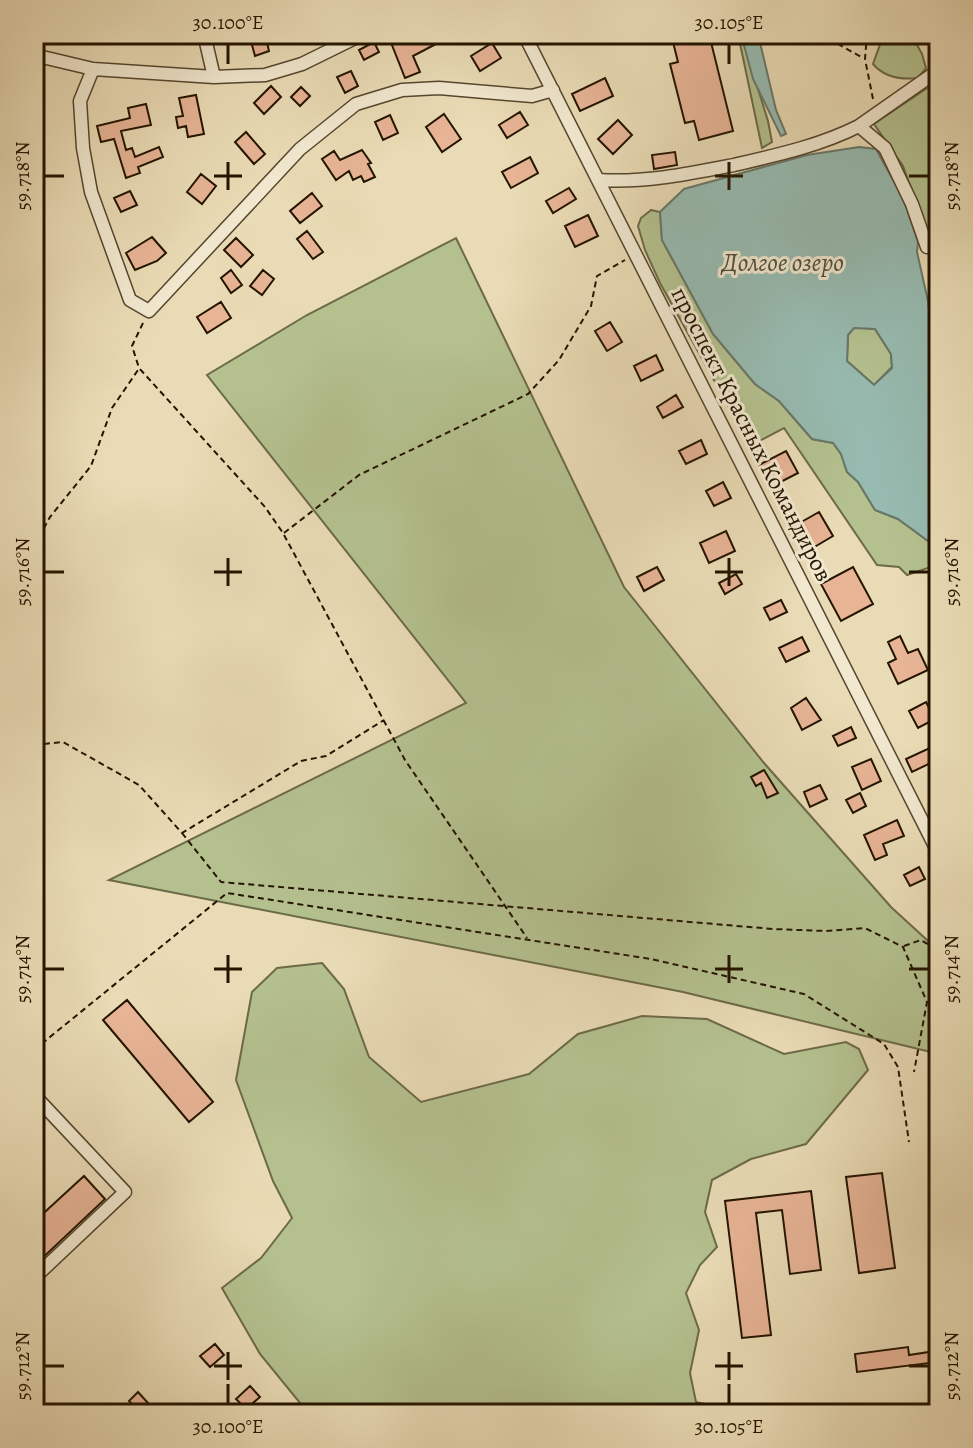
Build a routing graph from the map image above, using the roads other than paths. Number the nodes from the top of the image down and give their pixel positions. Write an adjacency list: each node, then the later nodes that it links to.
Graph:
1 (204, 34): 7 (street)
2 (363, 34): 7 (street)
3 (524, 34): 8 (street, проспект Красных Командиров)
4 (34, 55): 5 (street)
5 (93, 69): 7 (street); 8 (street)
6 (939, 70): 9 (street)
7 (214, 77)
8 (553, 90): 10 (street, проспект Красных Командиров)
9 (859, 126): 10 (street); 11 (street)
10 (598, 180): 12 (street, проспект Красных Командиров)
11 (927, 247)
12 (939, 854)
13 (34, 1095): 14 (street)
14 (34, 1278)

